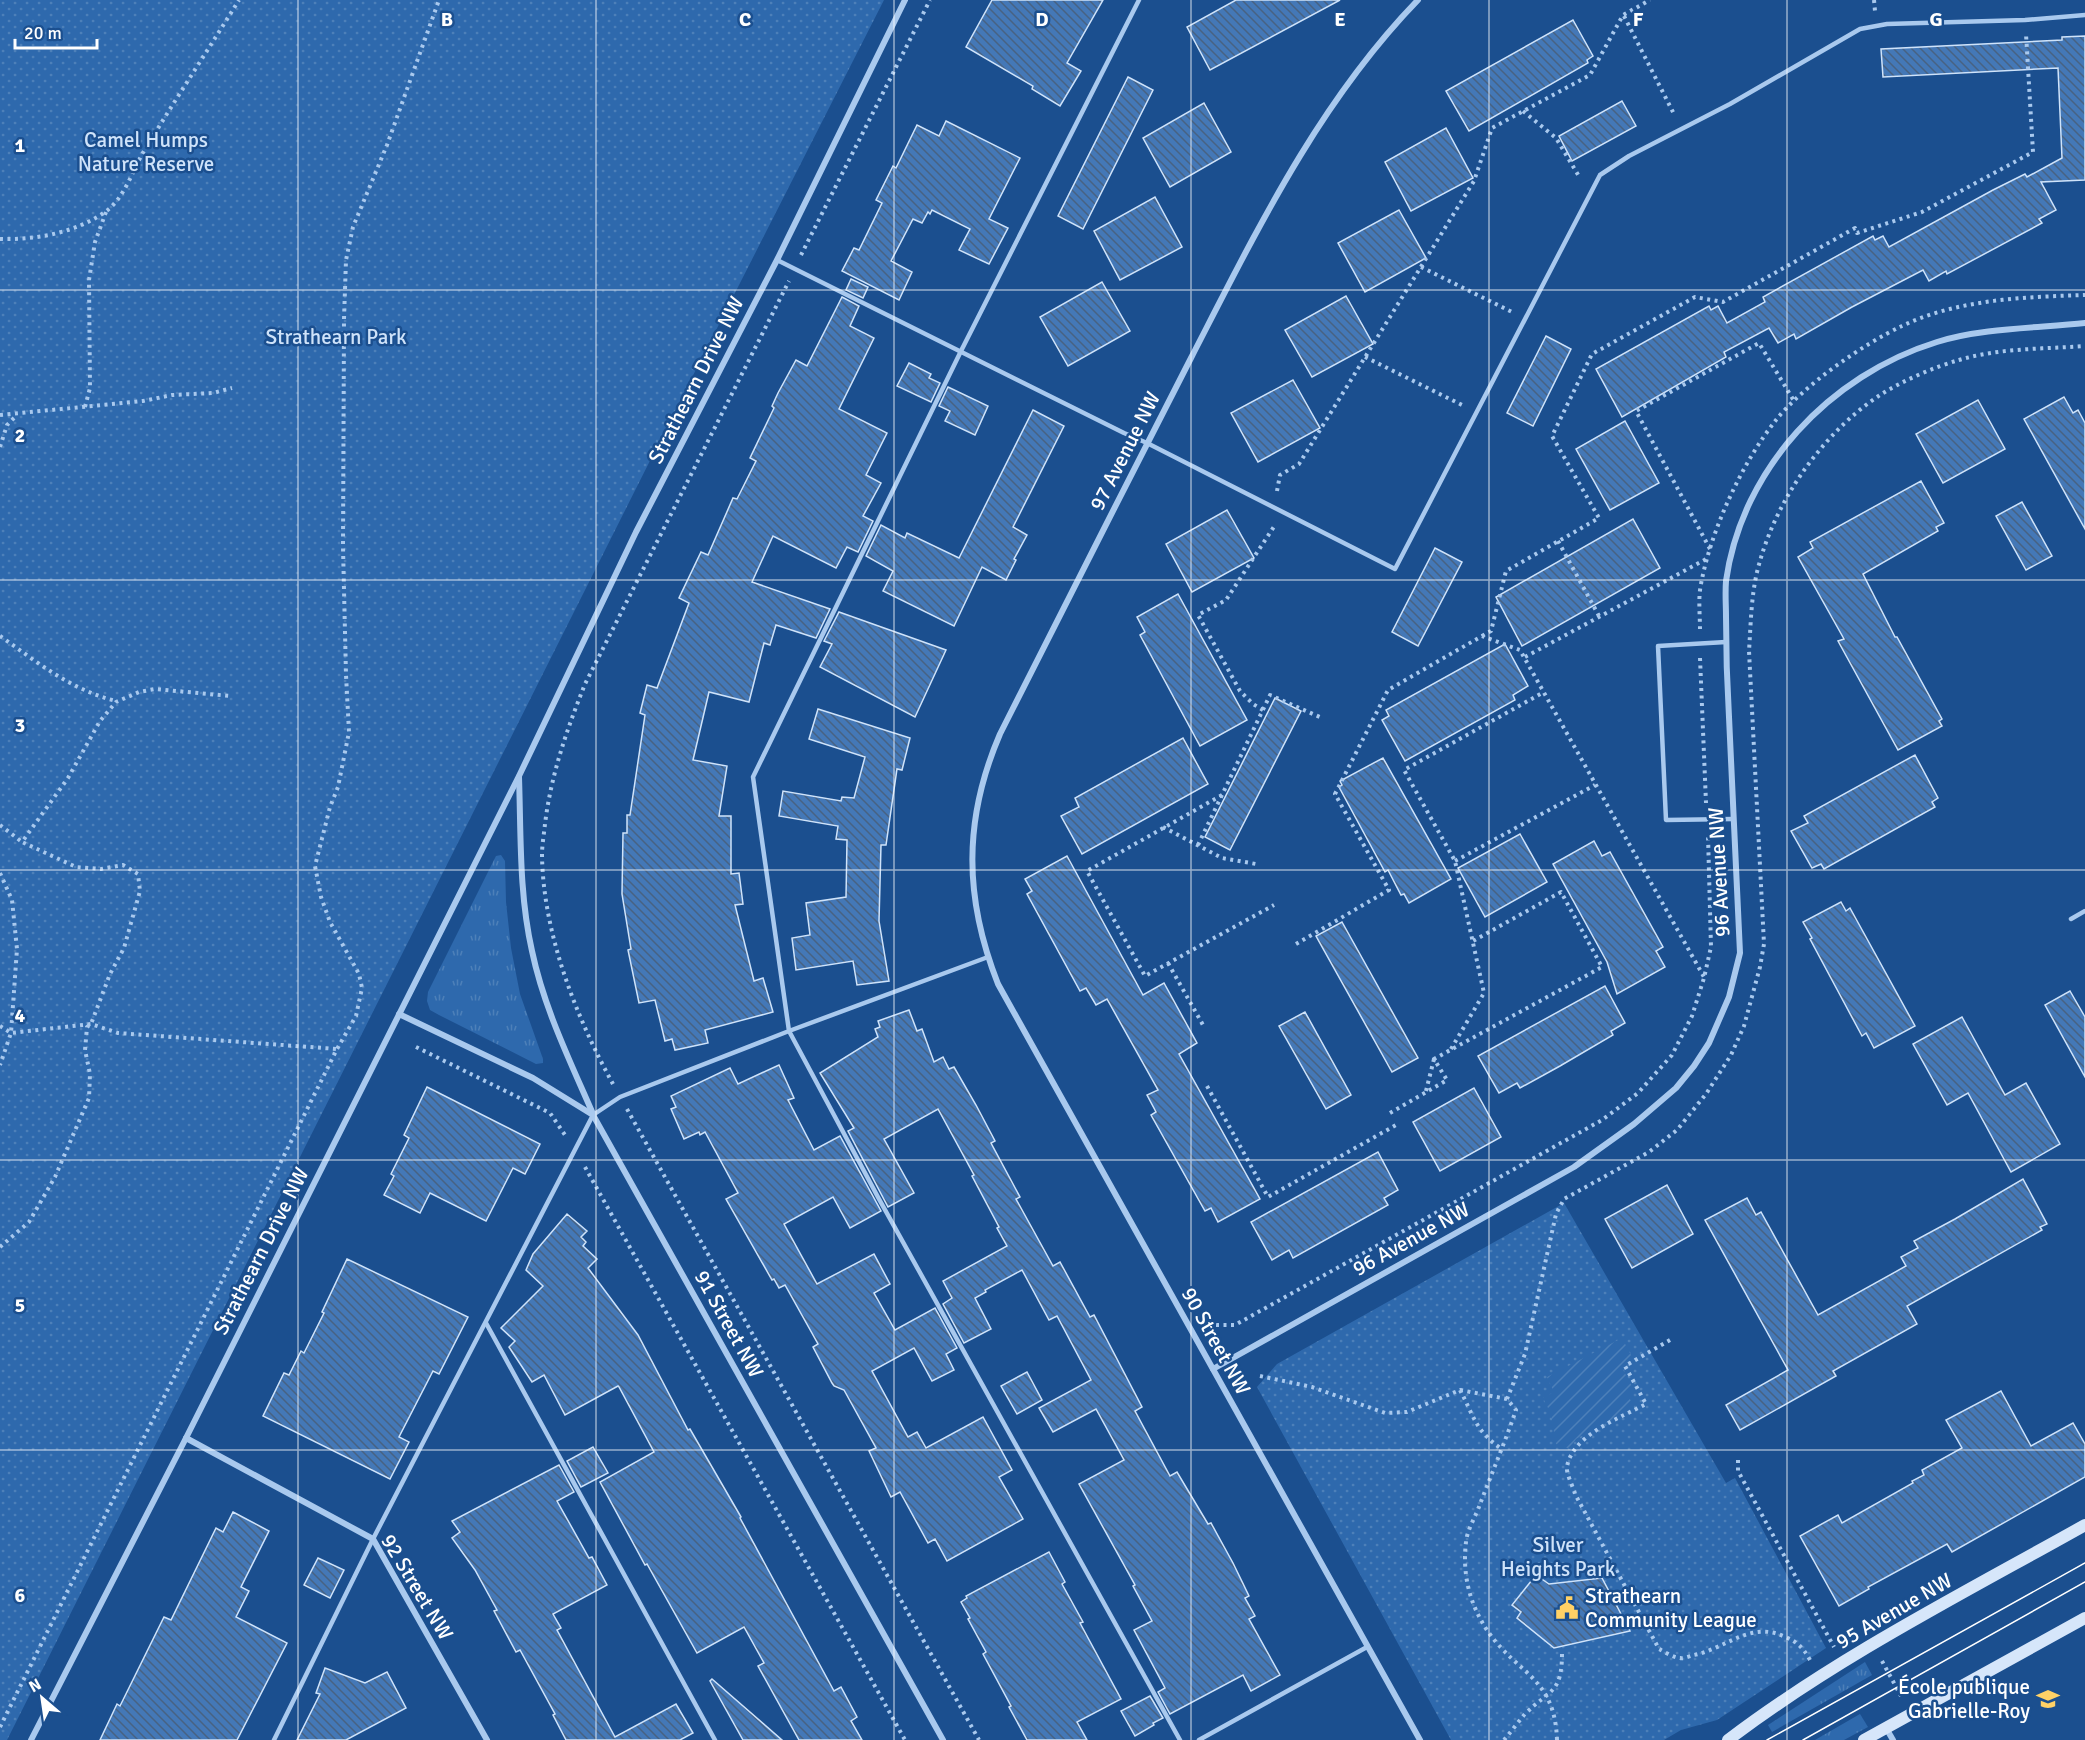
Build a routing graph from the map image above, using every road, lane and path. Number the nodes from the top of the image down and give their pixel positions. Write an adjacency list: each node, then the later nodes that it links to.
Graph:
1 (239, 0): 14 (path)
2 (439, 0): 73 (path)
3 (906, 0): 16 (street, Strathearn Drive NW)
4 (930, 0): 18 (path)
5 (1139, 0): 22 (lane)
6 (1418, 0): 30 (street, 97 Avenue NW)
7 (1650, 0): 8 (path)
8 (1623, 15): 11 (path); 12 (path)
9 (2085, 15): 10 (lane)
10 (2025, 20): 12 (lane); 34 (path)
11 (1523, 111): 13 (path); 17 (path)
12 (1681, 128): 13 (lane)
13 (1590, 194): 19 (lane)
14 (106, 211): 15 (path); 26 (path)
15 (0, 239)
16 (777, 260): 18 (lane); 47 (street, Strathearn Drive NW)
17 (1421, 267): 19 (path); 23 (path)
18 (795, 269): 22 (lane); 79 (path)
19 (1525, 319): 27 (lane)
20 (2085, 323): 40 (street, 96 Avenue NW)
21 (2085, 346): 90 (path)
22 (960, 351): 30 (lane); 70 (lane)
23 (1365, 357): 27 (path); 32 (path)
24 (232, 388): 26 (path)
25 (1794, 401): 35 (path)
26 (85, 407): 29 (path)
27 (1477, 412): 33 (lane)
28 (0, 415): 29 (path)
29 (17, 415): 31 (path)
30 (1147, 443): 32 (lane); 63 (street, 97 Avenue NW)
31 (0, 447)
32 (1275, 508): 33 (lane)
33 (1283, 512): 45 (path)
34 (1558, 541): 37 (path); 39 (path)
35 (1711, 549)
36 (1708, 558): 37 (path)
37 (1599, 616): 41 (path)
38 (0, 636): 44 (path)
39 (1482, 636): 41 (path); 62 (path)
40 (1726, 642): 50 (street, 96 Avenue NW); 50 (lane)
41 (1525, 657): 42 (path)
42 (1544, 692): 48 (path); 55 (path)
43 (230, 696): 44 (path)
44 (116, 702): 53 (path)
45 (1263, 710): 46 (path); 49 (path)
46 (1322, 718)
47 (519, 776): 66 (street, Strathearn Drive NW); 81 (street, Strathearn Drive NW)
48 (1595, 785): 55 (path); 65 (path)
49 (1222, 795): 52 (path); 54 (path)
50 (1734, 819): 87 (street, 96 Avenue NW)
51 (0, 825): 53 (path)
52 (1163, 827): 54 (path); 64 (path)
53 (22, 842): 67 (path)
54 (1197, 845): 56 (path)
55 (1455, 861): 61 (path)
56 (1256, 864)
57 (0, 873): 71 (path)
58 (1274, 905): 64 (path)
59 (2085, 912): 60 (lane)
60 (2071, 920)
61 (1473, 941): 74 (path); 74 (path)
62 (1296, 944)
63 (988, 957): 70 (lane); 87 (street, 90 Street NW)
64 (1168, 963): 68 (path)
65 (1704, 978)
66 (399, 1014): 81 (street, 91 Street NW); 91 (street, Strathearn Drive NW)
67 (91, 1024): 71 (path); 73 (path); 84 (path)
68 (1203, 1025)
69 (0, 1026): 71 (path)
70 (789, 1031): 79 (lane); 113 (lane)
71 (11, 1033): 76 (path)
72 (416, 1047): 83 (path)
73 (337, 1049): 104 (path)
74 (1451, 1050): 75 (path)
75 (1434, 1059): 78 (path); 78 (path)
76 (0, 1065)
77 (1207, 1086): 82 (path)
78 (1426, 1092): 80 (path)
79 (620, 1097): 81 (lane); 112 (path)
80 (1389, 1113)
81 (593, 1115): 83 (lane); 111 (street, 91 Street NW)
82 (1396, 1125)
83 (576, 1150): 85 (lane); 110 (path)
84 (0, 1247)
85 (486, 1323): 95 (lane); 109 (lane)
86 (1670, 1340): 101 (path)
87 (1213, 1369): 98 (street, 90 Street NW)
88 (1260, 1376): 89 (path)
89 (1460, 1390): 90 (path); 92 (path)
90 (1507, 1399): 92 (path)
91 (186, 1438): 95 (street, 92 Street NW); 106 (street, Strathearn Drive NW)
92 (1502, 1449): 102 (path)
93 (1738, 1460): 99 (path)
94 (2085, 1525): 97 (street, 95 Avenue NW)
95 (373, 1539): 107 (lane); 108 (street, 92 Street NW)
96 (2085, 1618): 103 (street)
97 (1873, 1645): 103 (path); 118 (street, 95 Avenue NW)
98 (1367, 1647): 114 (lane); 115 (street, 90 Street NW)
99 (1835, 1650)
100 (1562, 1653): 102 (path)
101 (1812, 1663)
102 (1547, 1696): 116 (path); 117 (path)
103 (1912, 1715): 105 (street)
104 (0, 1727)
105 (1886, 1728): 119 (street); 120 (street)
106 (32, 1740)
107 (274, 1740)
108 (487, 1740)
109 (716, 1740)
110 (905, 1740)
111 (943, 1740)
112 (979, 1740)
113 (1180, 1740)
114 (1199, 1740)
115 (1420, 1740)
116 (1504, 1740)
117 (1557, 1740)
118 (1728, 1740)
119 (1864, 1740)
120 (1893, 1740)

